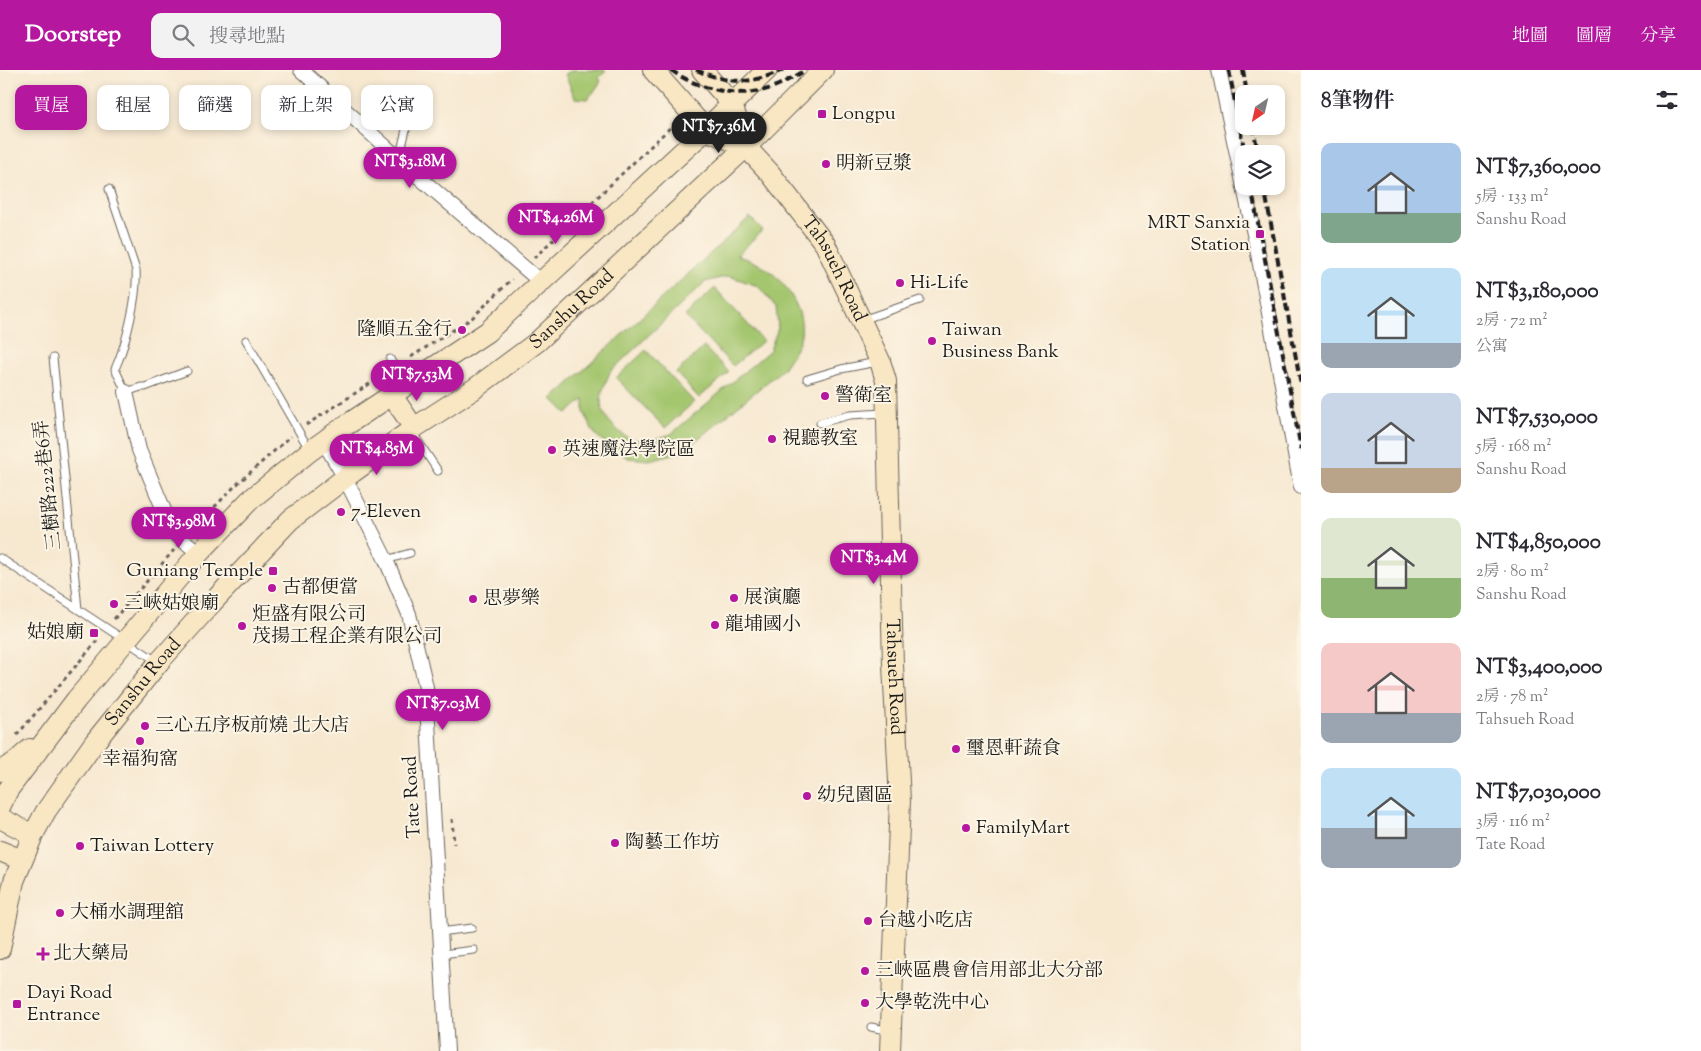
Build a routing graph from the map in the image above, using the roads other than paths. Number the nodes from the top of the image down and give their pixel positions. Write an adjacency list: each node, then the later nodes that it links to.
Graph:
1 (301, 70): 11 (street)
2 (653, 70): 9 (street)
3 (702, 70): 7 (street)
4 (767, 70): 7 (street, Sanshu Road)
5 (823, 70): 10 (street, Sanshu Road)
6 (1219, 70): 30 (street)
7 (732, 104): 9 (street, Sanshu Road); 10 (street)
8 (406, 130): 11 (lane)
9 (706, 130): 10 (street, Tahsueh Road); 13 (street, Sanshu Road)
10 (746, 147): 15 (street, Tahsueh Road); 26 (street, Sanshu Road)
11 (399, 159): 13 (street)
12 (109, 189): 23 (lane)
13 (542, 282): 22 (street, Sanshu Road)
14 (920, 300): 15 (lane)
15 (861, 320): 19 (street, Tahsueh Road)
16 (246, 340): 27 (lane)
17 (53, 358): 35 (lane, 三樹路222巷6弄)
18 (390, 359): 22 (lane)
19 (880, 362): 21 (lane); 24 (street, Tahsueh Road)
20 (187, 371): 23 (lane)
21 (807, 380)
22 (398, 390): 26 (street); 27 (street, Sanshu Road)
23 (126, 392): 31 (street)
24 (887, 413): 25 (lane); 51 (street, Tahsueh Road)
25 (820, 423)
26 (413, 429): 28 (lane); 29 (street, Sanshu Road)
27 (317, 446): 29 (street, Tate Road); 31 (street, Sanshu Road)
28 (438, 471)
29 (345, 478): 34 (street, Tate Road); 37 (street, Sanshu Road)
30 (1301, 487)
31 (199, 553): 36 (street, Sanshu Road)
32 (410, 554): 34 (lane)
33 (0, 558): 35 (lane)
34 (386, 560): 46 (street, Tate Road)
35 (78, 608): 36 (lane)
36 (125, 641): 37 (lane); 38 (street, Sanshu Road)
37 (159, 662): 42 (street, Sanshu Road)
38 (76, 700): 39 (street); 40 (street, Sanshu Road)
39 (0, 771)
40 (0, 807)
41 (0, 818): 42 (street)
42 (33, 834): 44 (street, Sanshu Road)
43 (0, 851): 44 (street)
44 (22, 860): 47 (street, Sanshu Road)
45 (472, 928): 46 (lane)
46 (440, 932): 49 (street, Tate Road)
47 (0, 949)
48 (474, 950): 49 (lane)
49 (442, 954): 50 (street, Tate Road)
50 (447, 1051)
51 (890, 1051)

